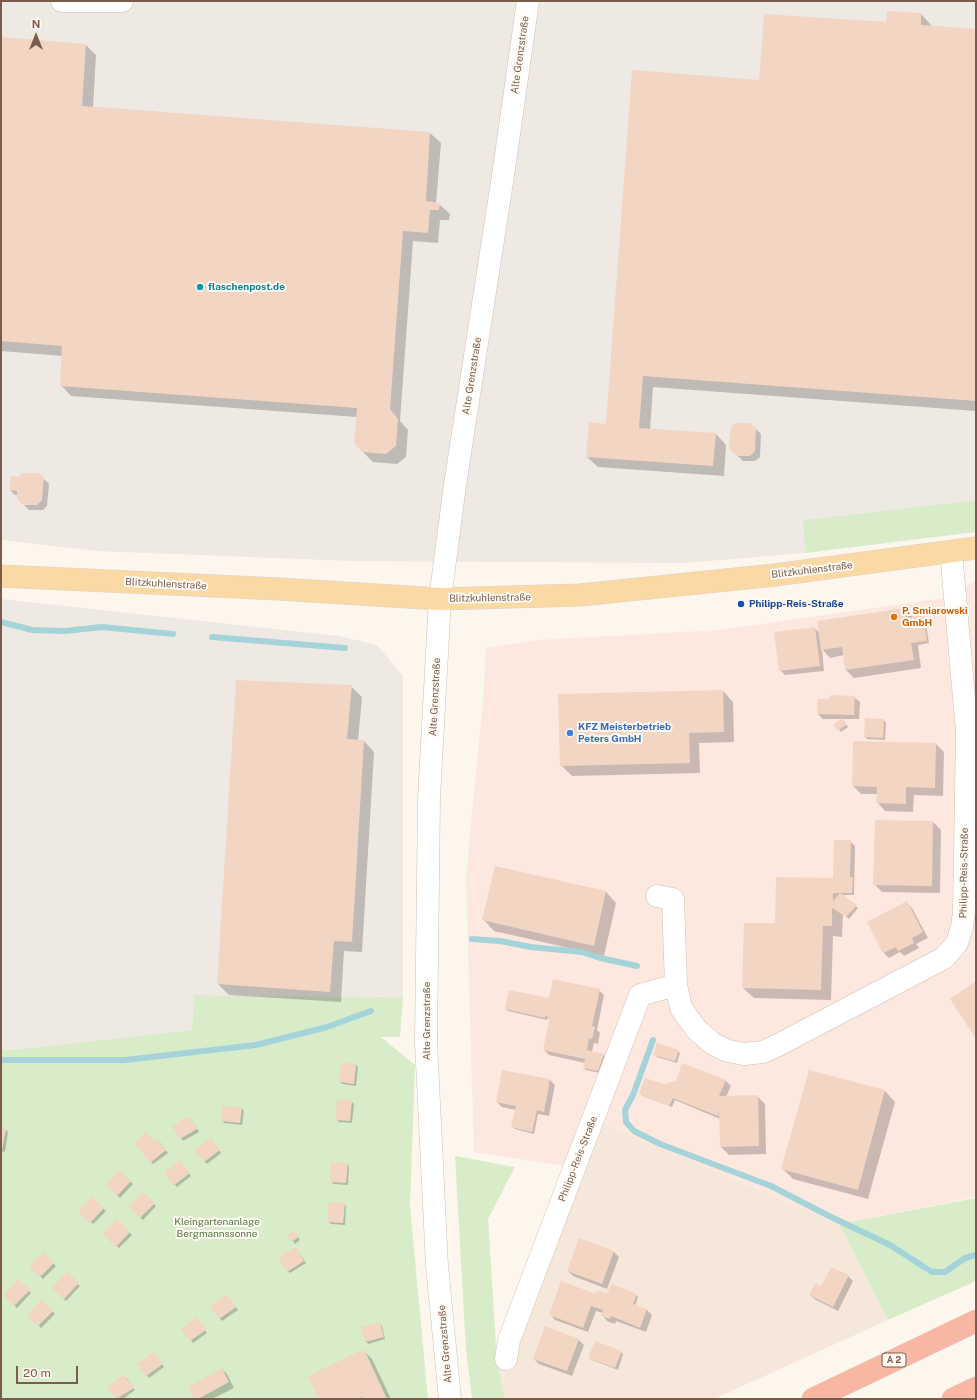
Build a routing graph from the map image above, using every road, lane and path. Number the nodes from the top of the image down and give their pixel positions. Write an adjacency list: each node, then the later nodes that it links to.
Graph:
1 (62, 1): 2 (street)
2 (122, 1)
3 (528, 1): 7 (street, Alte Grenzstraße)
4 (976, 548): 5 (main road, Blitzkuhlenstraße)
5 (951, 552): 7 (main road, Blitzkuhlenstraße); 9 (street, Philipp-Reis-Straße)
6 (1, 576): 7 (main road, Blitzkuhlenstraße)
7 (440, 599): 13 (street, Alte Grenzstraße)
8 (656, 896): 9 (street, Philipp-Reis-Straße)
9 (676, 985): 11 (street, Philipp-Reis-Straße)
10 (976, 1321): 14 (highway, A 2)
11 (506, 1359)
12 (976, 1388): 15 (highway)
13 (450, 1399)
14 (813, 1399)
15 (953, 1399)

